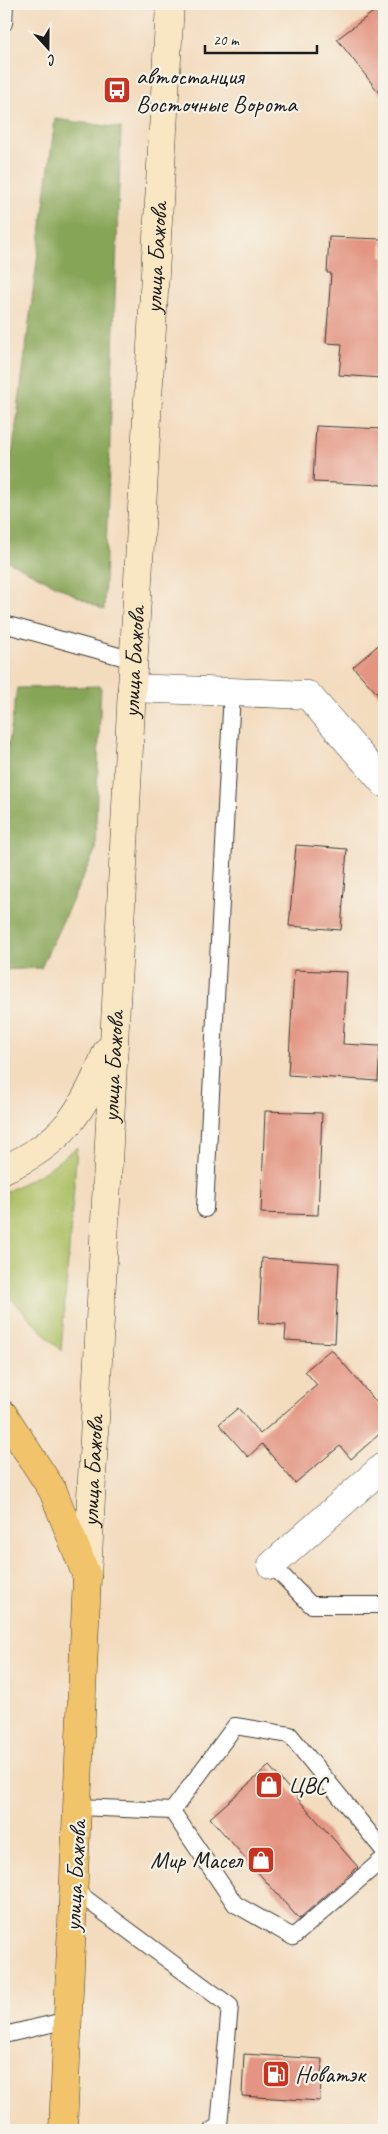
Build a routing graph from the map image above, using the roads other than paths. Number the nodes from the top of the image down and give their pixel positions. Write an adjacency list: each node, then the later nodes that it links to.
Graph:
1 (5, 4): 3 (lane)
2 (170, 4): 5 (main road, улица Бажова)
3 (4, 23)
4 (4, 624): 5 (lane)
5 (134, 660): 6 (main road, улица Бажова)
6 (132, 688): 7 (street); 9 (main road, улица Бажова)
7 (232, 692): 8 (street); 11 (lane)
8 (384, 783)
9 (115, 1031): 10 (main road); 15 (main road, улица Бажова)
10 (4, 1169)
11 (205, 1209)
12 (4, 1415): 15 (main road)
13 (384, 1466): 14 (street)
14 (272, 1565): 16 (lane)
15 (87, 1577): 17 (main road, улица Бажова)
16 (382, 1605)
17 (78, 1807): 18 (lane); 21 (main road, улица Бажова)
18 (172, 1811): 19 (lane); 20 (lane)
19 (384, 1851)
20 (384, 1858)
21 (74, 1890): 22 (main road, улица Бажова); 25 (lane)
22 (68, 2020): 23 (lane); 24 (main road, улица Бажова)
23 (4, 2035)
24 (63, 2130)
25 (212, 2130)

